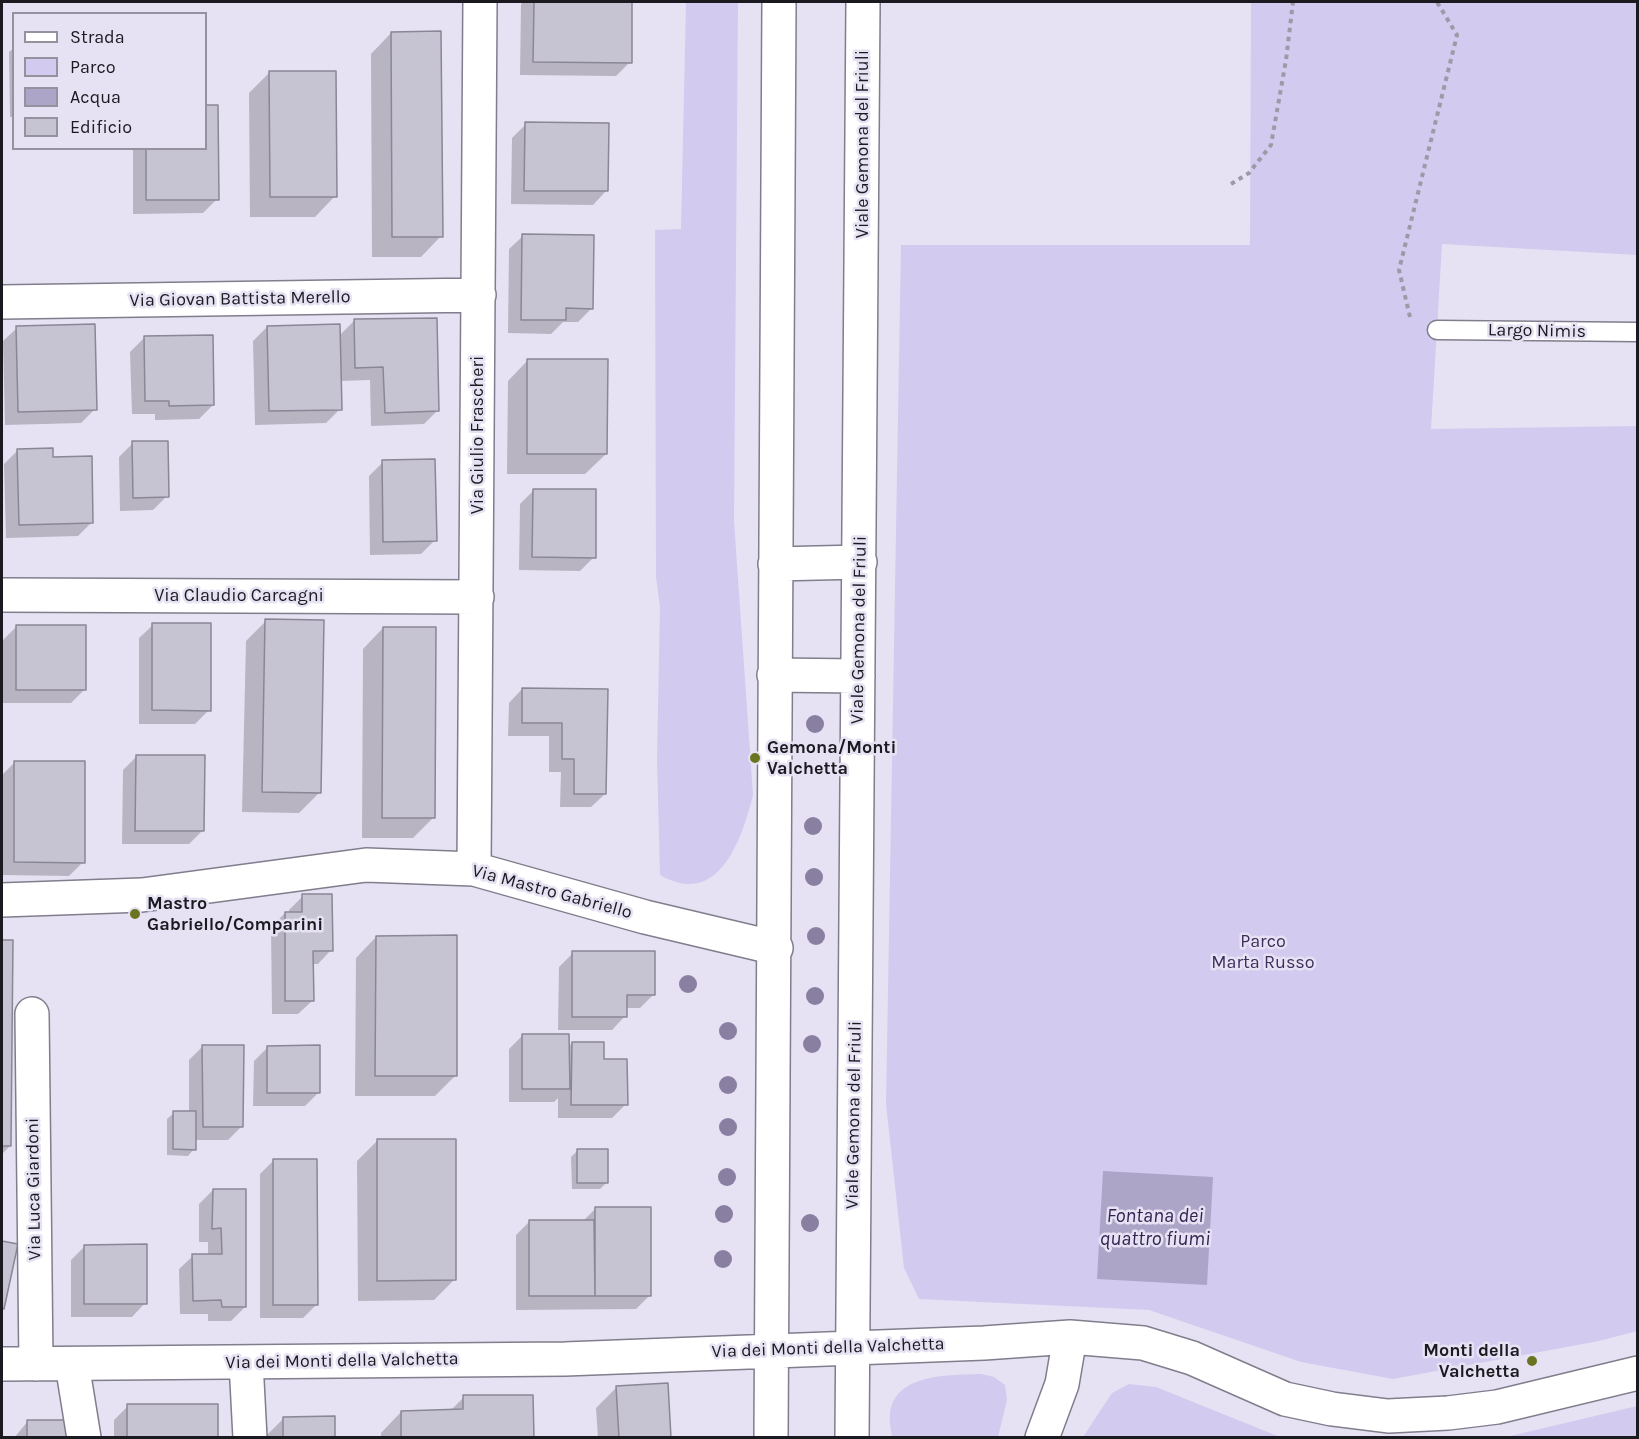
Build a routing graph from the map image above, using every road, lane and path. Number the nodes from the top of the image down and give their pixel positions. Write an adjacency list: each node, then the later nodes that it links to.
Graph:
1 (480, 2): 7 (street, Via Giulio Frascheri)
2 (779, 2): 12 (street)
3 (863, 2): 11 (street, Viale Gemona del Friuli)
4 (1293, 2): 6 (path)
5 (1437, 2): 9 (path)
6 (1231, 184)
7 (479, 295): 8 (street, Via Giovan Battista Merello); 14 (street, Via Giulio Frascheri)
8 (2, 302)
9 (1437, 330): 10 (lane, Largo Nimis)
10 (1638, 332)
11 (860, 562): 12 (street); 16 (street, Viale Gemona del Friuli)
12 (775, 564): 15 (street)
13 (2, 595): 14 (street, Via Claudio Carcagni)
14 (477, 597): 17 (street, Via Giulio Frascheri)
15 (774, 675): 16 (street); 19 (street)
16 (858, 676): 22 (street, Viale Gemona del Friuli)
17 (474, 869): 18 (street, Via Mastro Gabriello); 19 (street, Via Mastro Gabriello)
18 (2, 900)
19 (776, 948): 23 (street)
20 (33, 1014): 26 (street, Via Luca Giardoni)
21 (1070, 1337): 22 (street, Via dei Monti della Valchetta); 28 (street, Via dei Monti della Valchetta); 33 (street)
22 (852, 1346): 23 (street, Via dei Monti della Valchetta); 32 (street, Viale Gemona del Friuli)
23 (771, 1349): 24 (street, Via dei Monti della Valchetta); 31 (street)
24 (246, 1362): 27 (street, Via dei Monti della Valchetta); 30 (street)
25 (2, 1364): 26 (street, Via dei Monti della Valchetta)
26 (36, 1364): 27 (street, Via dei Monti della Valchetta)
27 (72, 1364): 29 (street)
28 (1638, 1374)
29 (84, 1437)
30 (250, 1437)
31 (771, 1437)
32 (852, 1437)
33 (1042, 1437)

